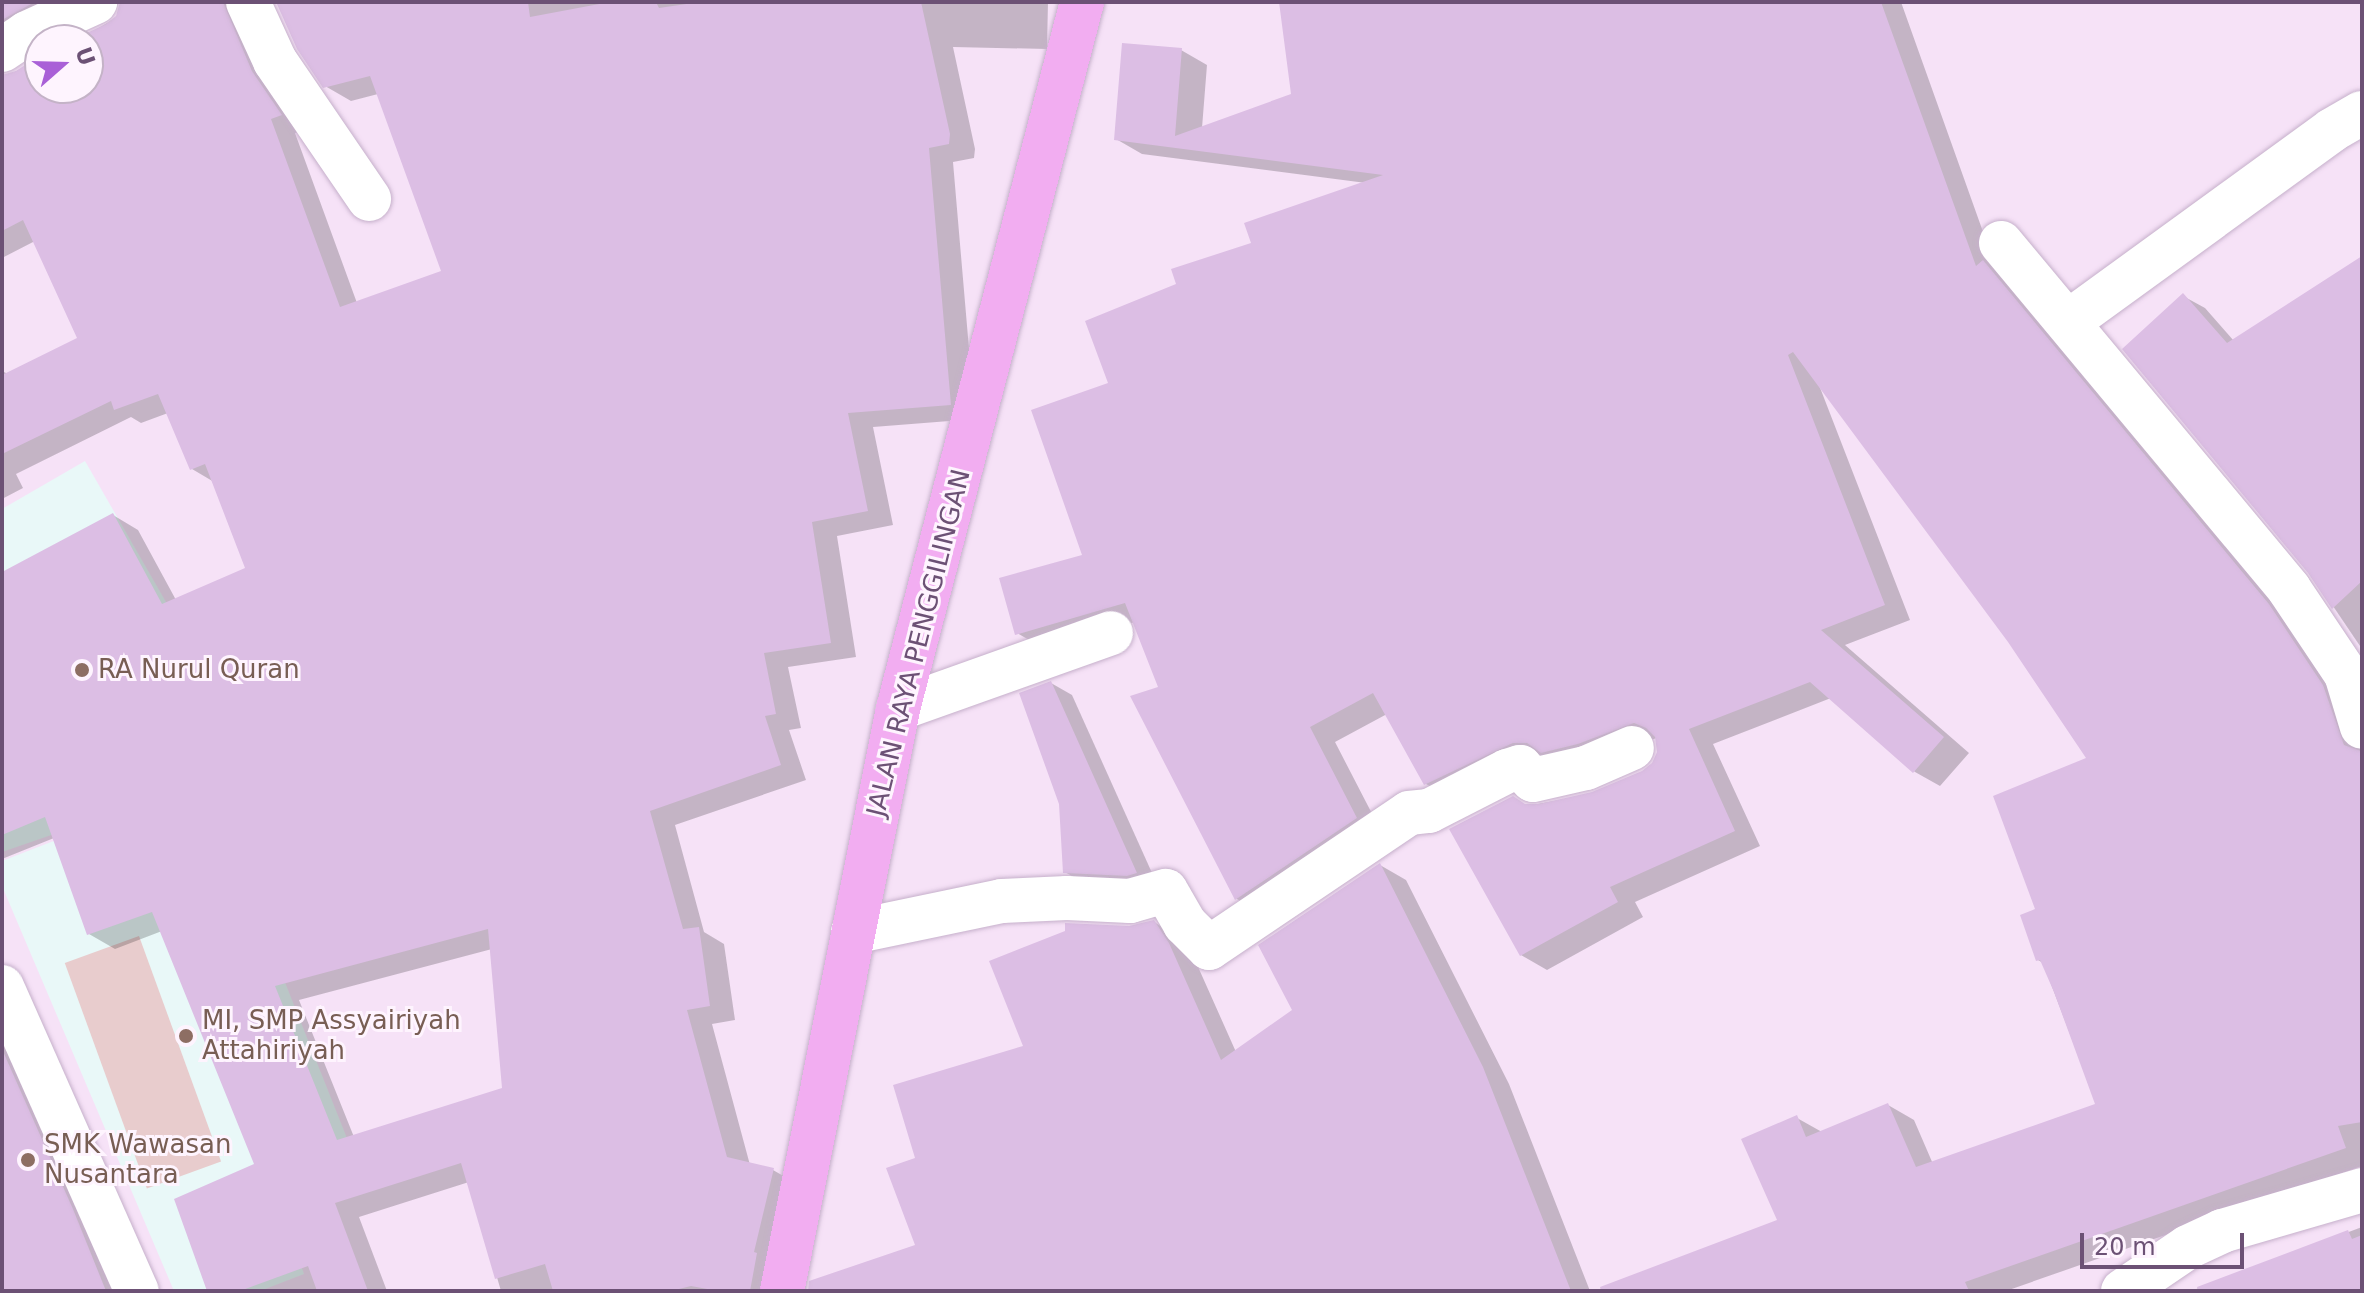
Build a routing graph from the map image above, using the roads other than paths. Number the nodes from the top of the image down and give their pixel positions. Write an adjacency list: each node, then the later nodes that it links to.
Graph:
1 (95, 2): 4 (street)
2 (248, 2): 6 (street)
3 (1082, 2): 10 (main road, JALAN RAYA PENGGILINGAN)
4 (2, 50)
5 (2362, 113): 8 (street)
6 (369, 199)
7 (2001, 243): 8 (street)
8 (2068, 322): 11 (street)
9 (1111, 633): 10 (street)
10 (898, 709): 13 (main road, JALAN RAYA PENGGILINGAN)
11 (2362, 727)
12 (1632, 748): 13 (street)
13 (853, 932): 17 (main road, JALAN RAYA PENGGILINGAN)
14 (2, 987): 16 (street)
15 (2362, 1190): 18 (street)
16 (137, 1291)
17 (782, 1291)
18 (2123, 1291)

